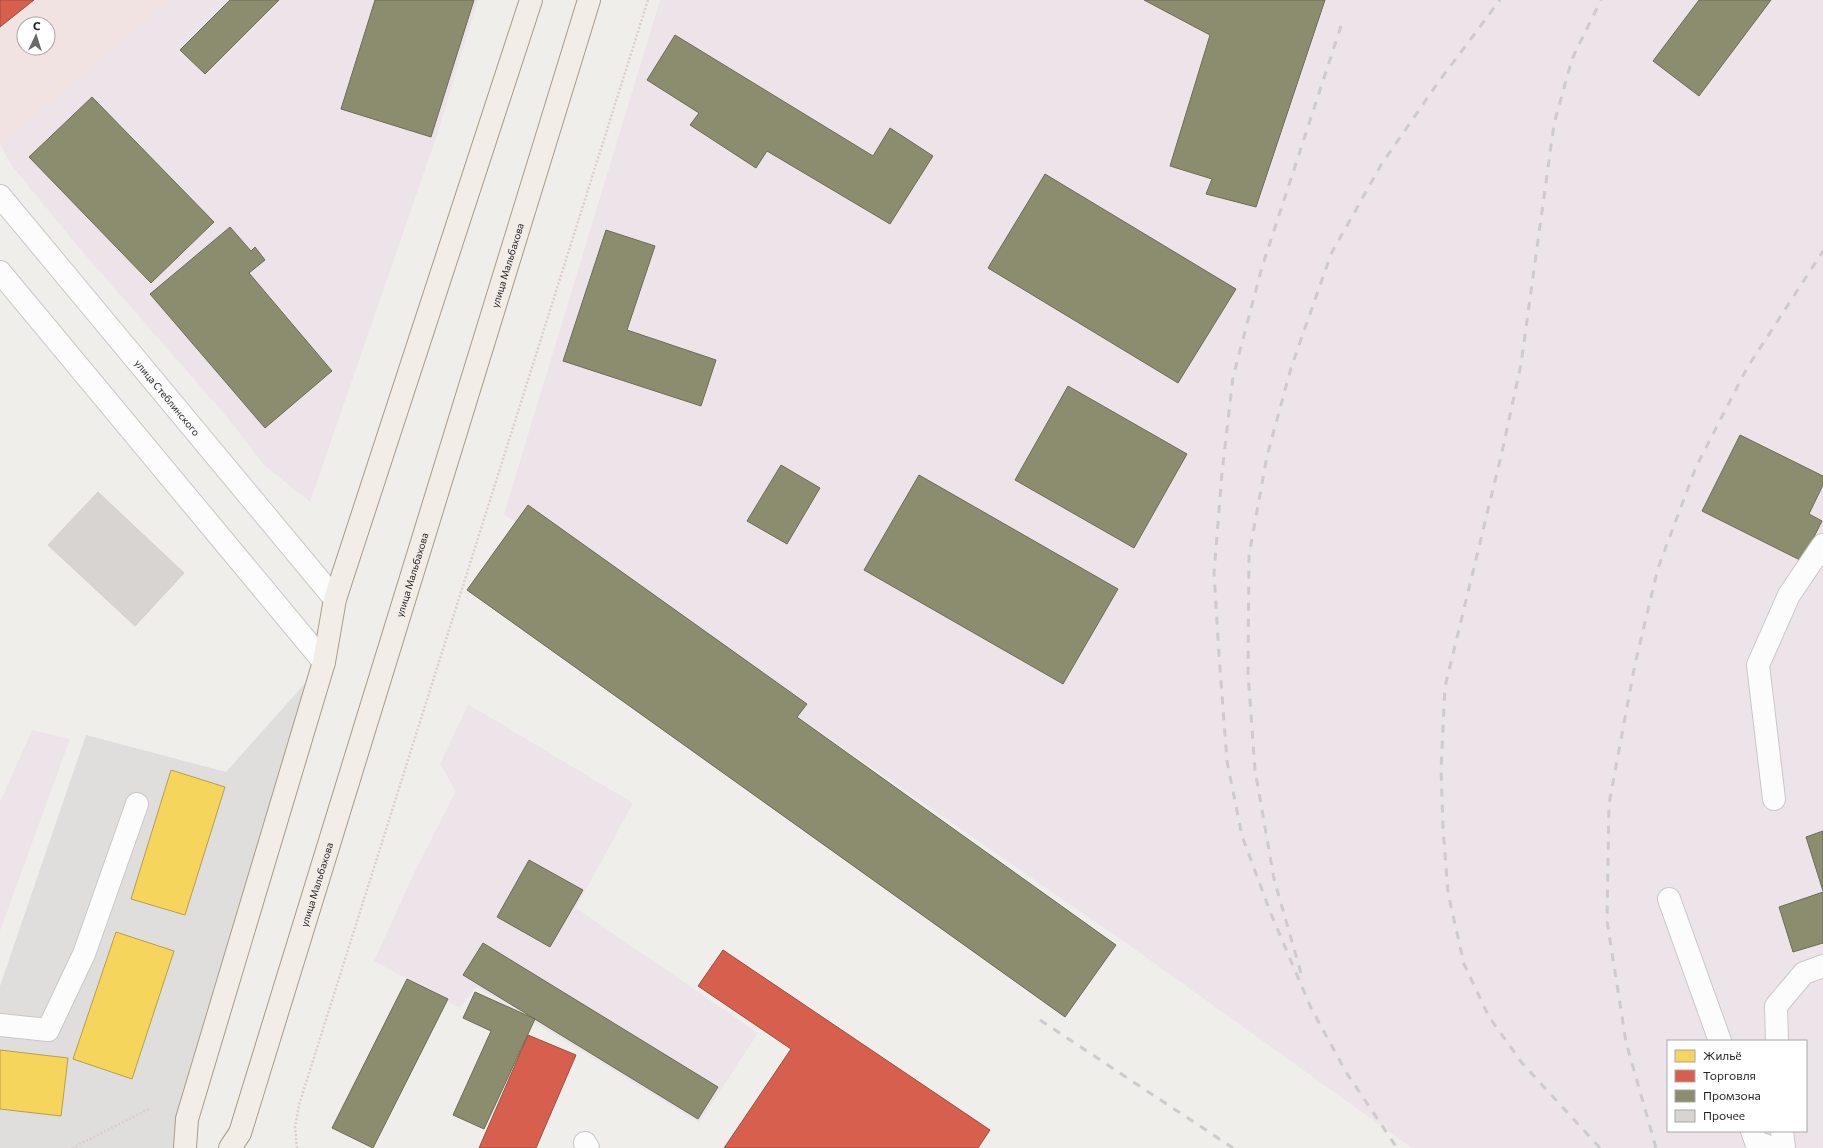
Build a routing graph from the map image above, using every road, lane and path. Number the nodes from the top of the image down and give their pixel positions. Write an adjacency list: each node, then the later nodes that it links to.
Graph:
1 (531, 0): 7 (main road)
2 (590, 0): 21 (main road, улица Мальбахова)
3 (648, 0): 22 (path)
4 (0, 196): 7 (street, улица Стеблинского)
5 (0, 272): 8 (street)
6 (1823, 545): 9 (street)
7 (336, 599): 8 (main road)
8 (324, 662): 20 (main road)
9 (1774, 799)
10 (137, 804): 13 (street)
11 (1669, 899): 14 (street)
12 (1823, 966): 15 (street)
13 (0, 1025)
14 (1720, 1040)
15 (1777, 1040)
16 (149, 1109): 19 (path)
17 (1752, 1132): 23 (street)
18 (1782, 1132): 24 (street)
19 (72, 1148)
20 (185, 1148)
21 (230, 1148)
22 (297, 1148)
23 (1773, 1148)
24 (1784, 1148)

